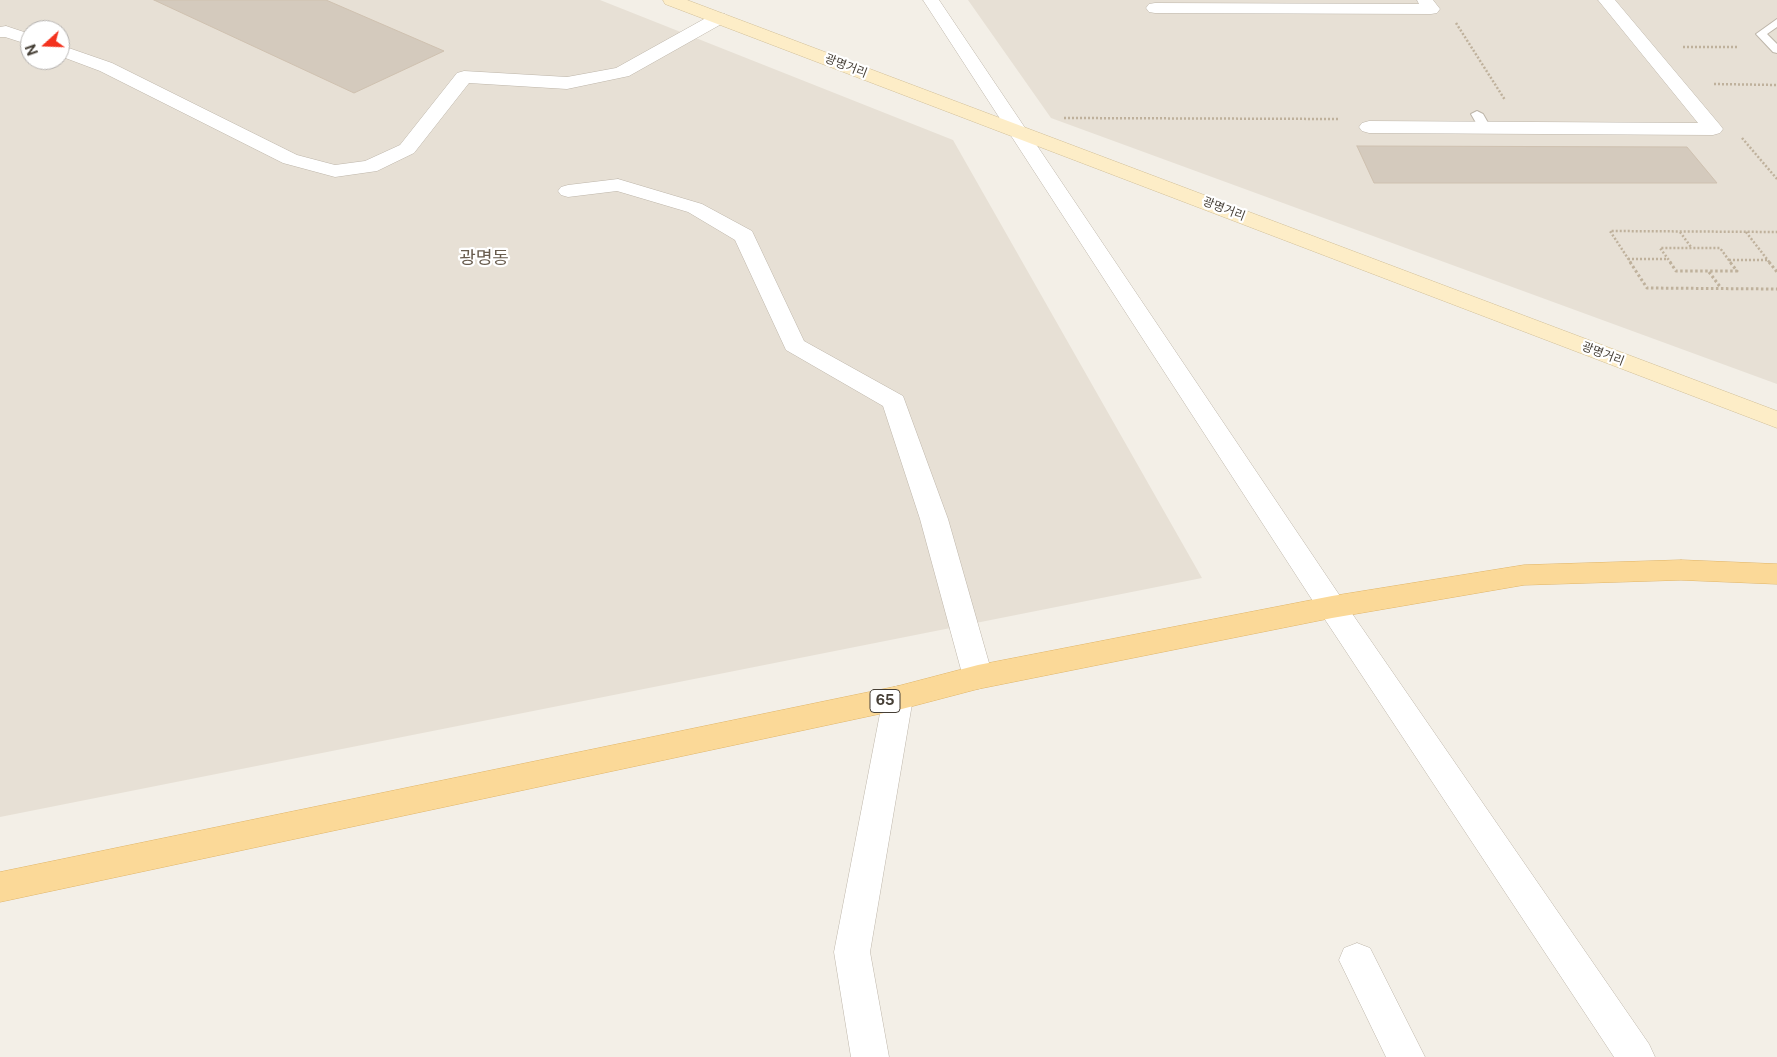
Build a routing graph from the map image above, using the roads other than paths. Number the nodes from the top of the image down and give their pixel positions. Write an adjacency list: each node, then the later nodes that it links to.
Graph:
1 (671, 0): 6 (main road, 광명거리)
2 (931, 0): 13 (street)
3 (1606, 0): 12 (street)
4 (1428, 5): 5 (street)
5 (1155, 8)
6 (719, 18): 11 (street); 13 (main road, 광명거리)
7 (1777, 22): 10 (lane)
8 (0, 32): 9 (street)
9 (20, 36)
10 (1775, 49)
11 (70, 54)
12 (1369, 127)
13 (1016, 130): 15 (main road, 광명거리); 17 (street)
14 (568, 191): 18 (street)
15 (1777, 420)
16 (1777, 574): 17 (main road, 65)
17 (1332, 607): 18 (main road, 65); 24 (street)
18 (978, 678): 19 (main road, 65)
19 (898, 698): 20 (main road, 65); 22 (street)
20 (0, 887)
21 (1356, 960): 23 (street)
22 (870, 1057)
23 (1406, 1057)
24 (1636, 1057)

